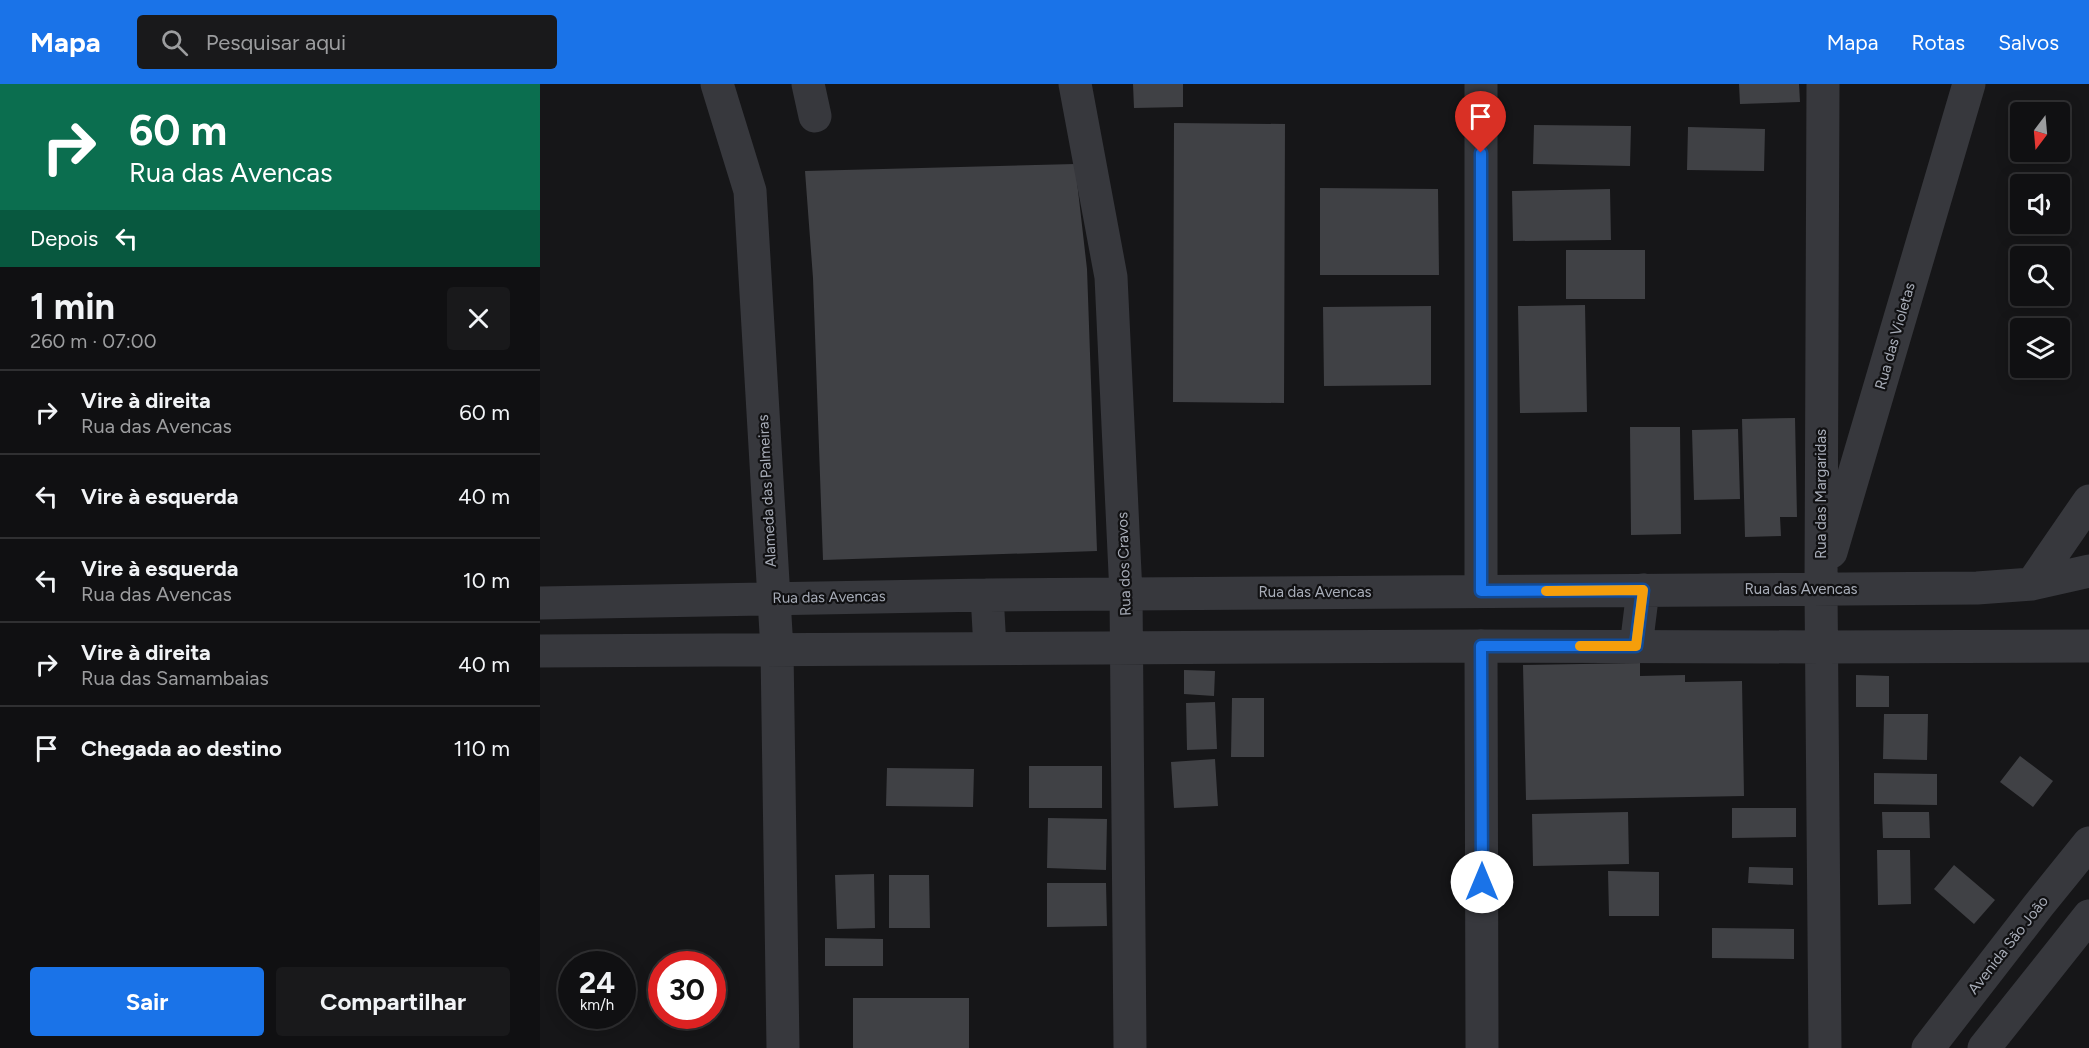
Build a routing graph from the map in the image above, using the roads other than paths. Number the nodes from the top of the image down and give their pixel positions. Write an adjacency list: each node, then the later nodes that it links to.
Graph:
1 (717, 84): 16 (street, Alameda das Palmeiras)
2 (808, 84): 7 (street)
3 (1075, 84): 14 (street, Rua dos Cravos)
4 (1481, 84): 13 (street)
5 (1823, 84): 11 (street, Rua das Margaridas)
6 (1969, 84): 11 (street, Rua das Violetas)
7 (815, 116)
8 (2089, 501): 10 (street)
9 (2089, 571): 10 (street, Rua das Avencas)
10 (2032, 584): 11 (street, Rua das Avencas)
11 (1821, 589): 12 (street, Rua das Avencas); 22 (street, Rua das Margaridas)
12 (1643, 590): 13 (street, Rua das Avencas); 19 (street)
13 (1481, 591): 14 (street, Rua das Avencas)
14 (1126, 594): 15 (street, Rua das Avencas); 21 (street, Rua dos Cravos)
15 (987, 595): 16 (street, Rua das Avencas); 23 (street)
16 (774, 597): 17 (street, Rua das Avencas); 24 (street, Alameda das Palmeiras)
17 (540, 603)
18 (1481, 646): 19 (street); 21 (street); 30 (street)
19 (1636, 646): 22 (street)
20 (2089, 646): 22 (street)
21 (1127, 647): 23 (street); 29 (street, Rua dos Cravos)
22 (1822, 647): 31 (street, Rua das Margaridas)
23 (990, 648): 24 (street)
24 (777, 650): 25 (street); 28 (street, Alameda das Palmeiras)
25 (540, 651)
26 (2089, 843): 32 (street, Avenida São João)
27 (2089, 916): 33 (street)
28 (783, 1048)
29 (1130, 1048)
30 (1482, 1048)
31 (1825, 1048)
32 (1928, 1048)
33 (1984, 1048)

